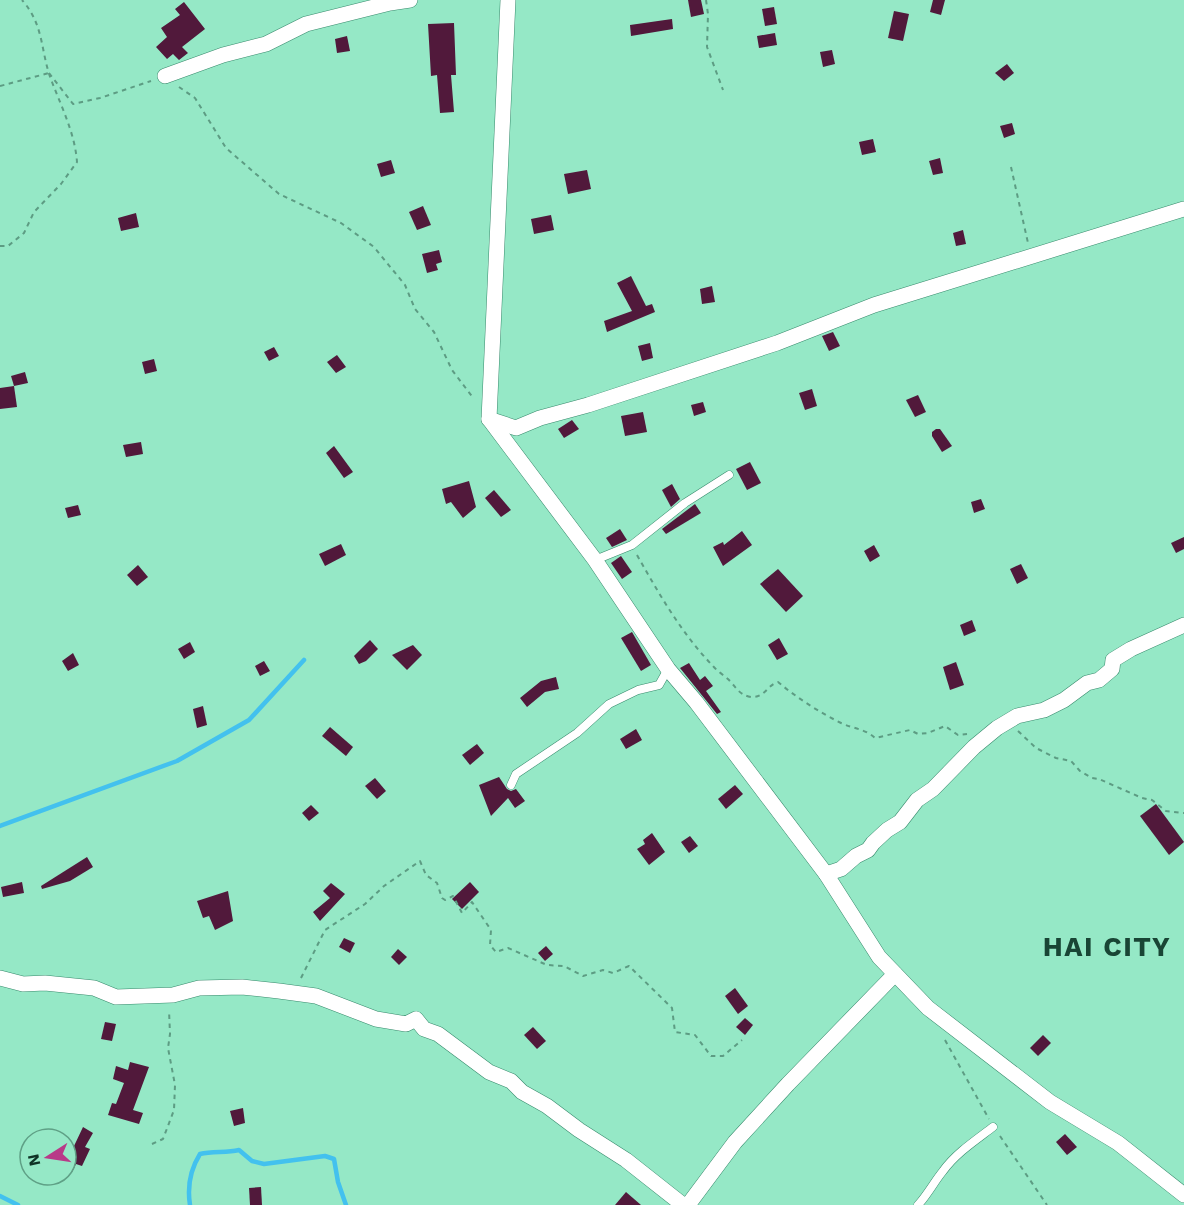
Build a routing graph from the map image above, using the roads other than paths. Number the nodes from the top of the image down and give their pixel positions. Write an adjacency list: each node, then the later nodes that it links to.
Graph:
1 (410, 0): 3 (street)
2 (508, 0): 5 (street)
3 (165, 76)
4 (1184, 209): 5 (street)
5 (489, 418): 7 (street)
6 (729, 475): 7 (lane)
7 (595, 560): 9 (street)
8 (1184, 625): 11 (street)
9 (668, 669): 10 (lane); 11 (street)
10 (511, 785)
11 (826, 874): 12 (street)
12 (895, 974): 15 (street); 16 (street)
13 (0, 978): 16 (street)
14 (993, 1127): 17 (lane)
15 (1184, 1195)
16 (686, 1205)
17 (918, 1205)

